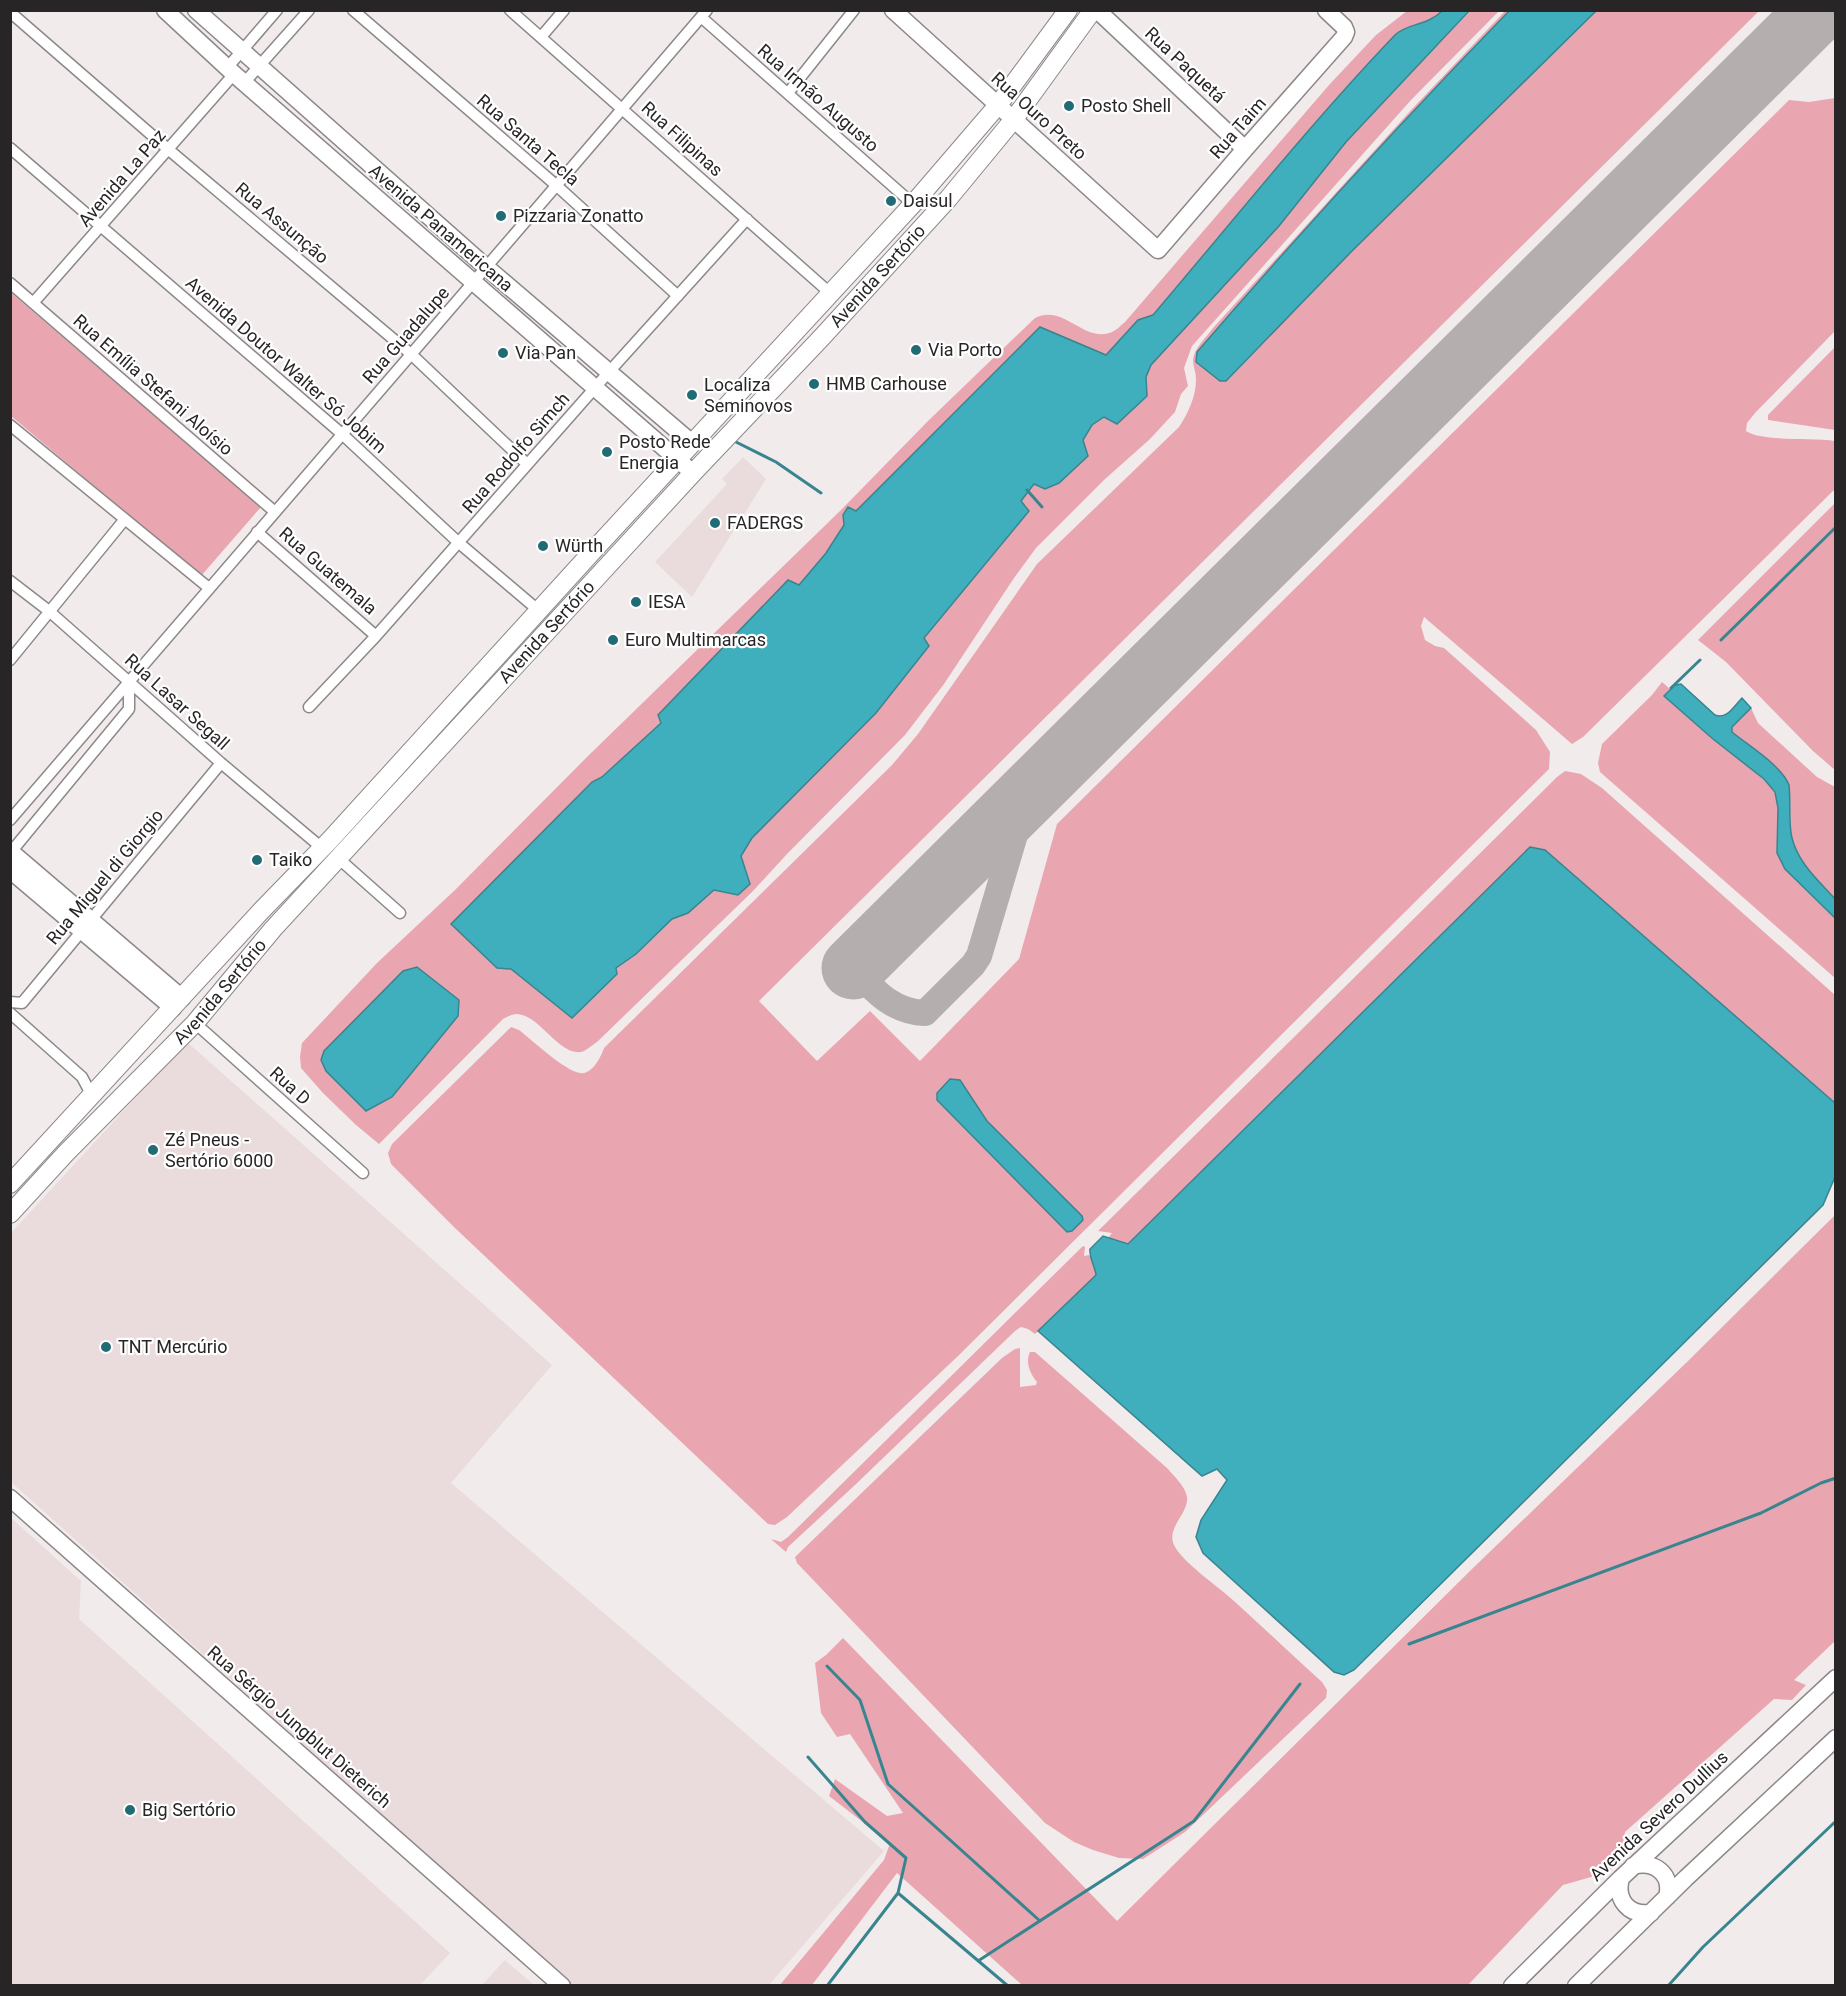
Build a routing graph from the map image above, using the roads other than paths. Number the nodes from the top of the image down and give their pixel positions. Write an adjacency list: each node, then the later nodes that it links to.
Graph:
1 (165, 10): 18 (street, Avenida Panamericana)
2 (196, 10): 16 (street, Avenida Panamericana)
3 (277, 10): 16 (street, Avenida La Paz)
4 (309, 10): 17 (street, Avenida La Paz)
5 (353, 10): 26 (street, Rua Santa Tecla)
6 (510, 10): 15 (street, Rua Filipinas)
7 (564, 10): 15 (street)
8 (854, 10): 19 (street)
9 (893, 10): 20 (street, Rua Ouro Preto)
10 (1068, 10): 20 (main road, Avenida Sertório)
11 (1095, 10): 22 (main road, Avenida Sertório); 24 (street, Rua Paquetá)
12 (1326, 10): 24 (street, Rua Taim)
13 (10, 12): 25 (street, Rua Assunção)
14 (704, 14): 19 (street, Rua Irmão Augusto); 21 (street, Rua Guadalupe)
15 (541, 37): 21 (street, Rua Filipinas)
16 (241, 51): 17 (street, Avenida Panamericana); 18 (street, Avenida La Paz)
17 (258, 67): 18 (street, Avenida La Paz); 31 (street, Avenida Panamericana)
18 (235, 75): 25 (street, Avenida La Paz); 32 (street, Avenida Panamericana)
19 (788, 93): 27 (street, Rua Irmão Augusto)
20 (998, 105): 22 (street, Rua Ouro Preto); 27 (main road, Avenida Sertório)
21 (624, 109): 26 (street, Rua Guadalupe); 28 (street, Rua Filipinas)
22 (1014, 119): 30 (street, Rua Ouro Preto); 45 (main road, Avenida Sertório)
23 (10, 148): 29 (street, Avenida Doutor Walter Só Jobim)
24 (1245, 149): 30 (street, Rua Taim)
25 (169, 150): 29 (street, Avenida La Paz); 37 (street, Rua Assunção)
26 (557, 186): 31 (street, Rua Guadalupe); 35 (street, Rua Santa Tecla)
27 (913, 204): 34 (main road, Avenida Sertório)
28 (747, 219): 34 (street, Rua Filipinas); 35 (street, Rua Rodolfo Simch)
29 (101, 226): 36 (street, Avenida La Paz); 41 (street, Avenida Doutor Walter Só Jobim)
30 (1158, 250)
31 (486, 267): 32 (street, Rua Guadalupe); 38 (street, Avenida Panamericana)
32 (473, 282): 37 (street, Rua Guadalupe); 39 (street, Avenida Panamericana)
33 (10, 283): 36 (street, Rua Emília Stefani Aloísio)
34 (830, 293): 42 (main road, Avenida Sertório)
35 (678, 296): 38 (street, Rua Rodolfo Simch)
36 (33, 303): 46 (street, Rua Emília Stefani Aloísio)
37 (411, 354): 41 (street, Rua Guadalupe); 44 (street, Rua Assunção)
38 (608, 373): 39 (street, Rua Rodolfo Simch); 42 (street, Avenida Panamericana)
39 (595, 388): 43 (street, Avenida Panamericana); 44 (street, Rua Rodolfo Simch)
40 (10, 425): 47 (street)
41 (342, 434): 46 (street, Rua Guadalupe); 49 (street, Avenida Doutor Walter Só Jobim)
42 (692, 443): 43 (main road, Avenida Sertório)
43 (677, 459): 45 (street, Avenida Panamericana); 52 (main road, Avenida Sertório)
44 (527, 464): 49 (street, Rua Rodolfo Simch)
45 (693, 473): 64 (main road, Avenida Sertório)
46 (275, 512): 48 (street, Rua Guadalupe)
47 (125, 519): 51 (street); 53 (street)
48 (257, 532): 51 (street, Rua Guadalupe); 54 (street, Rua Guatemala)
49 (459, 543): 52 (street, Avenida Doutor Walter Só Jobim); 54 (street, Rua Rodolfo Simch)
50 (10, 581): 53 (street, Rua Lasar Segall)
51 (209, 588): 56 (street, Rua Guadalupe)
52 (538, 610): 62 (main road, Avenida Sertório)
53 (49, 611): 55 (street); 56 (street, Rua Lasar Segall)
54 (376, 636): 57 (street, Rua Rodolfo Simch)
55 (10, 660)
56 (129, 681): 58 (street, Rua Guadalupe); 59 (street, Rua Lasar Segall); 60 (street)
57 (309, 707)
58 (63, 758): 60 (street); 61 (street, Rua Guadalupe)
59 (221, 763): 62 (street, Rua Lasar Segall); 67 (street, Rua Miguel di Giorgio)
60 (78, 769): 63 (street)
61 (10, 820)
62 (322, 848): 69 (main road, Avenida Sertório)
63 (11, 851): 67 (street)
64 (338, 858): 66 (street); 71 (main road, Avenida Sertório)
65 (10, 870): 67 (street)
66 (400, 913)
67 (86, 925): 68 (street, Rua Miguel di Giorgio); 69 (street)
68 (10, 1002)
69 (178, 1003): 72 (main road); 73 (main road, Avenida Sertório)
70 (10, 1013): 73 (street)
71 (195, 1023): 72 (main road, Avenida Sertório); 74 (street, Rua D)
72 (151, 1067): 76 (main road, Avenida Sertório)
73 (92, 1096): 75 (main road, Avenida Sertório)
74 (363, 1173)
75 (10, 1184)
76 (10, 1214)
77 (10, 1498): 84 (street, Rua Sérgio Jungblut Dieterich)
78 (1836, 1678): 80 (street, Avenida Severo Dullius)
79 (1836, 1738): 82 (street)
80 (1633, 1866): 81 (street, Avenida Severo Dullius); 82 (street)
81 (1621, 1878): 83 (street); 85 (street, Avenida Severo Dullius)
82 (1667, 1897): 83 (street)
83 (1651, 1913): 86 (street)
84 (562, 1986)
85 (1512, 1986)
86 (1576, 1986)

